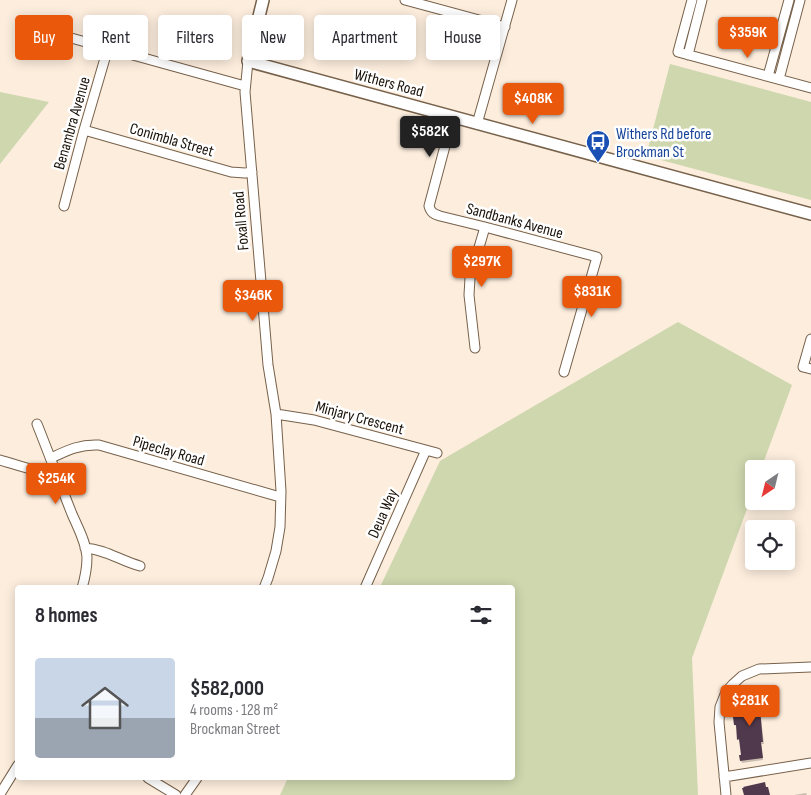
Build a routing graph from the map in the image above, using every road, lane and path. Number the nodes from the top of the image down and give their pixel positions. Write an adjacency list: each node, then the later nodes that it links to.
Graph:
1 (263, 0): 13 (street, Foxall Road)
2 (405, 0): 8 (street)
3 (512, 0): 9 (street)
4 (692, 0): 10 (street)
5 (702, 0): 10 (street)
6 (789, 0): 14 (street)
7 (800, 0): 15 (street)
8 (425, 3): 9 (street)
9 (505, 27): 19 (street)
10 (688, 54): 14 (street)
11 (148, 59): 16 (street)
12 (104, 60): 20 (street, Benambra Avenue)
13 (248, 61): 16 (street, Foxall Road); 18 (street, Withers Road)
14 (768, 76): 15 (street)
15 (779, 79): 17 (street)
16 (245, 86): 21 (street, Foxall Road)
17 (811, 88)
18 (453, 116): 19 (street, Withers Road); 24 (street, Sandbanks Avenue)
19 (477, 124): 23 (street, Withers Road)
20 (84, 130): 21 (street, Conimbla Street); 22 (street, Benambra Avenue)
21 (252, 172): 29 (street, Foxall Road)
22 (64, 206)
23 (811, 214)
24 (485, 227): 26 (street); 28 (street, Sandbanks Avenue)
25 (811, 339): 27 (street)
26 (475, 348)
27 (807, 368)
28 (564, 372)
29 (276, 414): 31 (street, Minjary Crescent); 36 (street, Foxall Road)
30 (38, 424): 33 (street)
31 (426, 450): 32 (street, Minjary Crescent); 41 (street, Deua Way)
32 (436, 452)
33 (51, 458): 35 (street); 36 (street, Pipeclay Road)
34 (0, 460): 35 (street)
35 (56, 472): 37 (street)
36 (280, 497): 40 (street, Foxall Road)
37 (85, 548): 38 (street); 39 (street)
38 (140, 566)
39 (83, 585)
40 (265, 585)
41 (366, 585)
42 (811, 667): 45 (street)
43 (811, 763): 45 (street)
44 (15, 770): 48 (street)
45 (724, 778): 51 (street)
46 (151, 780): 49 (street)
47 (196, 780): 50 (street)
48 (0, 794)
49 (176, 795)
50 (185, 795)
51 (726, 795)

